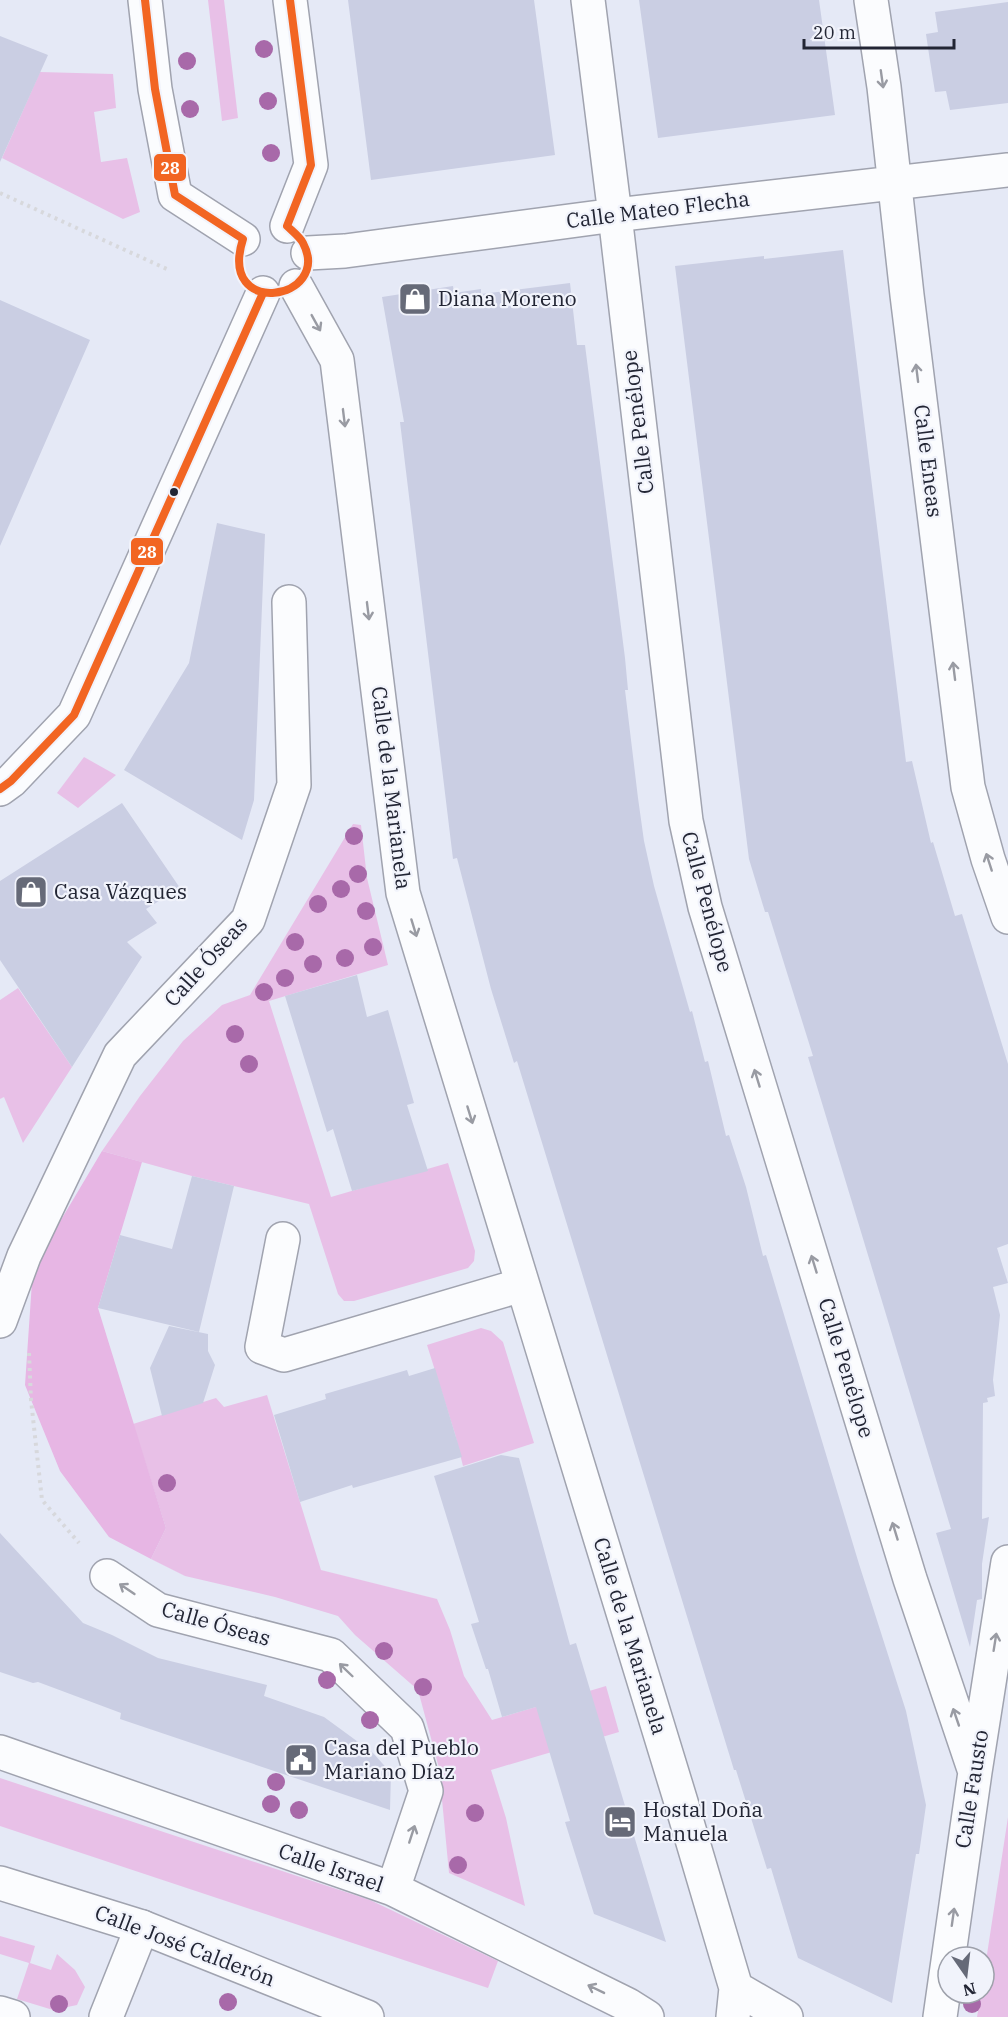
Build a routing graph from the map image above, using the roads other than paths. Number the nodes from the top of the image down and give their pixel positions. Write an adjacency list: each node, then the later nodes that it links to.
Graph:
1 (145, 0): 9 (street)
2 (290, 0): 8 (street)
3 (588, 0): 7 (street, Calle Penélope)
4 (871, 0): 6 (street, Calle Eneas, one-way to 6)
5 (1008, 170): 6 (street, Calle Mateo Flecha)
6 (895, 183): 7 (street, Calle Mateo Flecha); 15 (street, Calle Eneas, one-way to 6)
7 (615, 215): 10 (street, Calle Mateo Flecha); 23 (street, Calle Penélope, one-way to 7)
8 (287, 226): 9 (street); 10 (street)
9 (243, 239): 12 (street)
10 (308, 253): 11 (street)
11 (296, 286): 12 (street); 18 (street, Calle de la Marianela, one-way to 18)
12 (263, 293): 14 (street)
13 (289, 602): 17 (street, Calle Óseas)
14 (0, 789)
15 (1008, 917)
16 (283, 1239): 18 (street)
17 (12, 1252): 19 (street, Calle Óseas)
18 (522, 1285): 27 (street, Calle de la Marianela)
19 (0, 1321)
20 (1008, 1562): 23 (street, Calle Fausto, one-way to 20)
21 (107, 1576): 25 (street, Calle Óseas, one-way to 21)
22 (0, 1752): 25 (street, Calle Israel)
23 (975, 1772): 34 (street, Calle Fausto, one-way to 23)
24 (0, 1883): 26 (street, Calle José Calderón)
25 (393, 1889): 32 (street, Calle Israel, one-way to 25)
26 (142, 1926): 30 (street); 31 (street, Calle José Calderón)
27 (735, 2002): 33 (street)
28 (0, 2013): 29 (street)
29 (13, 2017)
30 (106, 2017)
31 (367, 2017)
32 (648, 2017)
33 (786, 2017)
34 (940, 2017)

